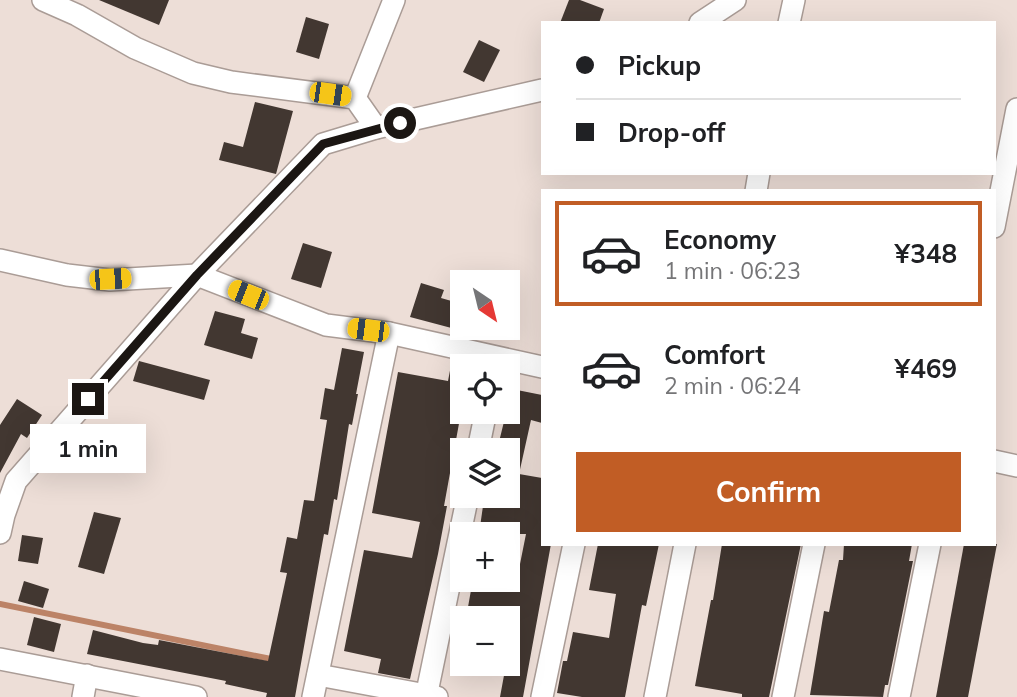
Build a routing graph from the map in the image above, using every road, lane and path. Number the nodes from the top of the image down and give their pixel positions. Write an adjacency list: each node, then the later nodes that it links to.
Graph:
1 (43, 0): 8 (street)
2 (394, 0): 8 (street)
3 (736, 0): 5 (street)
4 (793, 0): 6 (street)
5 (703, 21)
6 (789, 21)
7 (541, 90): 10 (street)
8 (355, 98): 10 (street)
9 (1017, 109): 11 (street)
10 (376, 128): 13 (street)
11 (996, 218)
12 (0, 260): 13 (street)
13 (197, 275): 14 (street); 21 (street)
14 (389, 333): 15 (street); 28 (street)
15 (466, 354)
16 (520, 365): 17 (street)
17 (541, 367)
18 (996, 461): 19 (street)
19 (1017, 466)
20 (466, 508): 29 (street)
21 (0, 533)
22 (574, 546): 33 (street)
23 (685, 546): 34 (street)
24 (814, 546): 35 (street)
25 (930, 546): 36 (street)
26 (0, 659): 27 (street)
27 (87, 675): 30 (street); 31 (street)
28 (318, 675): 29 (street); 32 (street)
29 (430, 696)
30 (83, 697)
31 (193, 697)
32 (313, 697)
33 (542, 697)
34 (654, 697)
35 (783, 697)
36 (900, 697)

